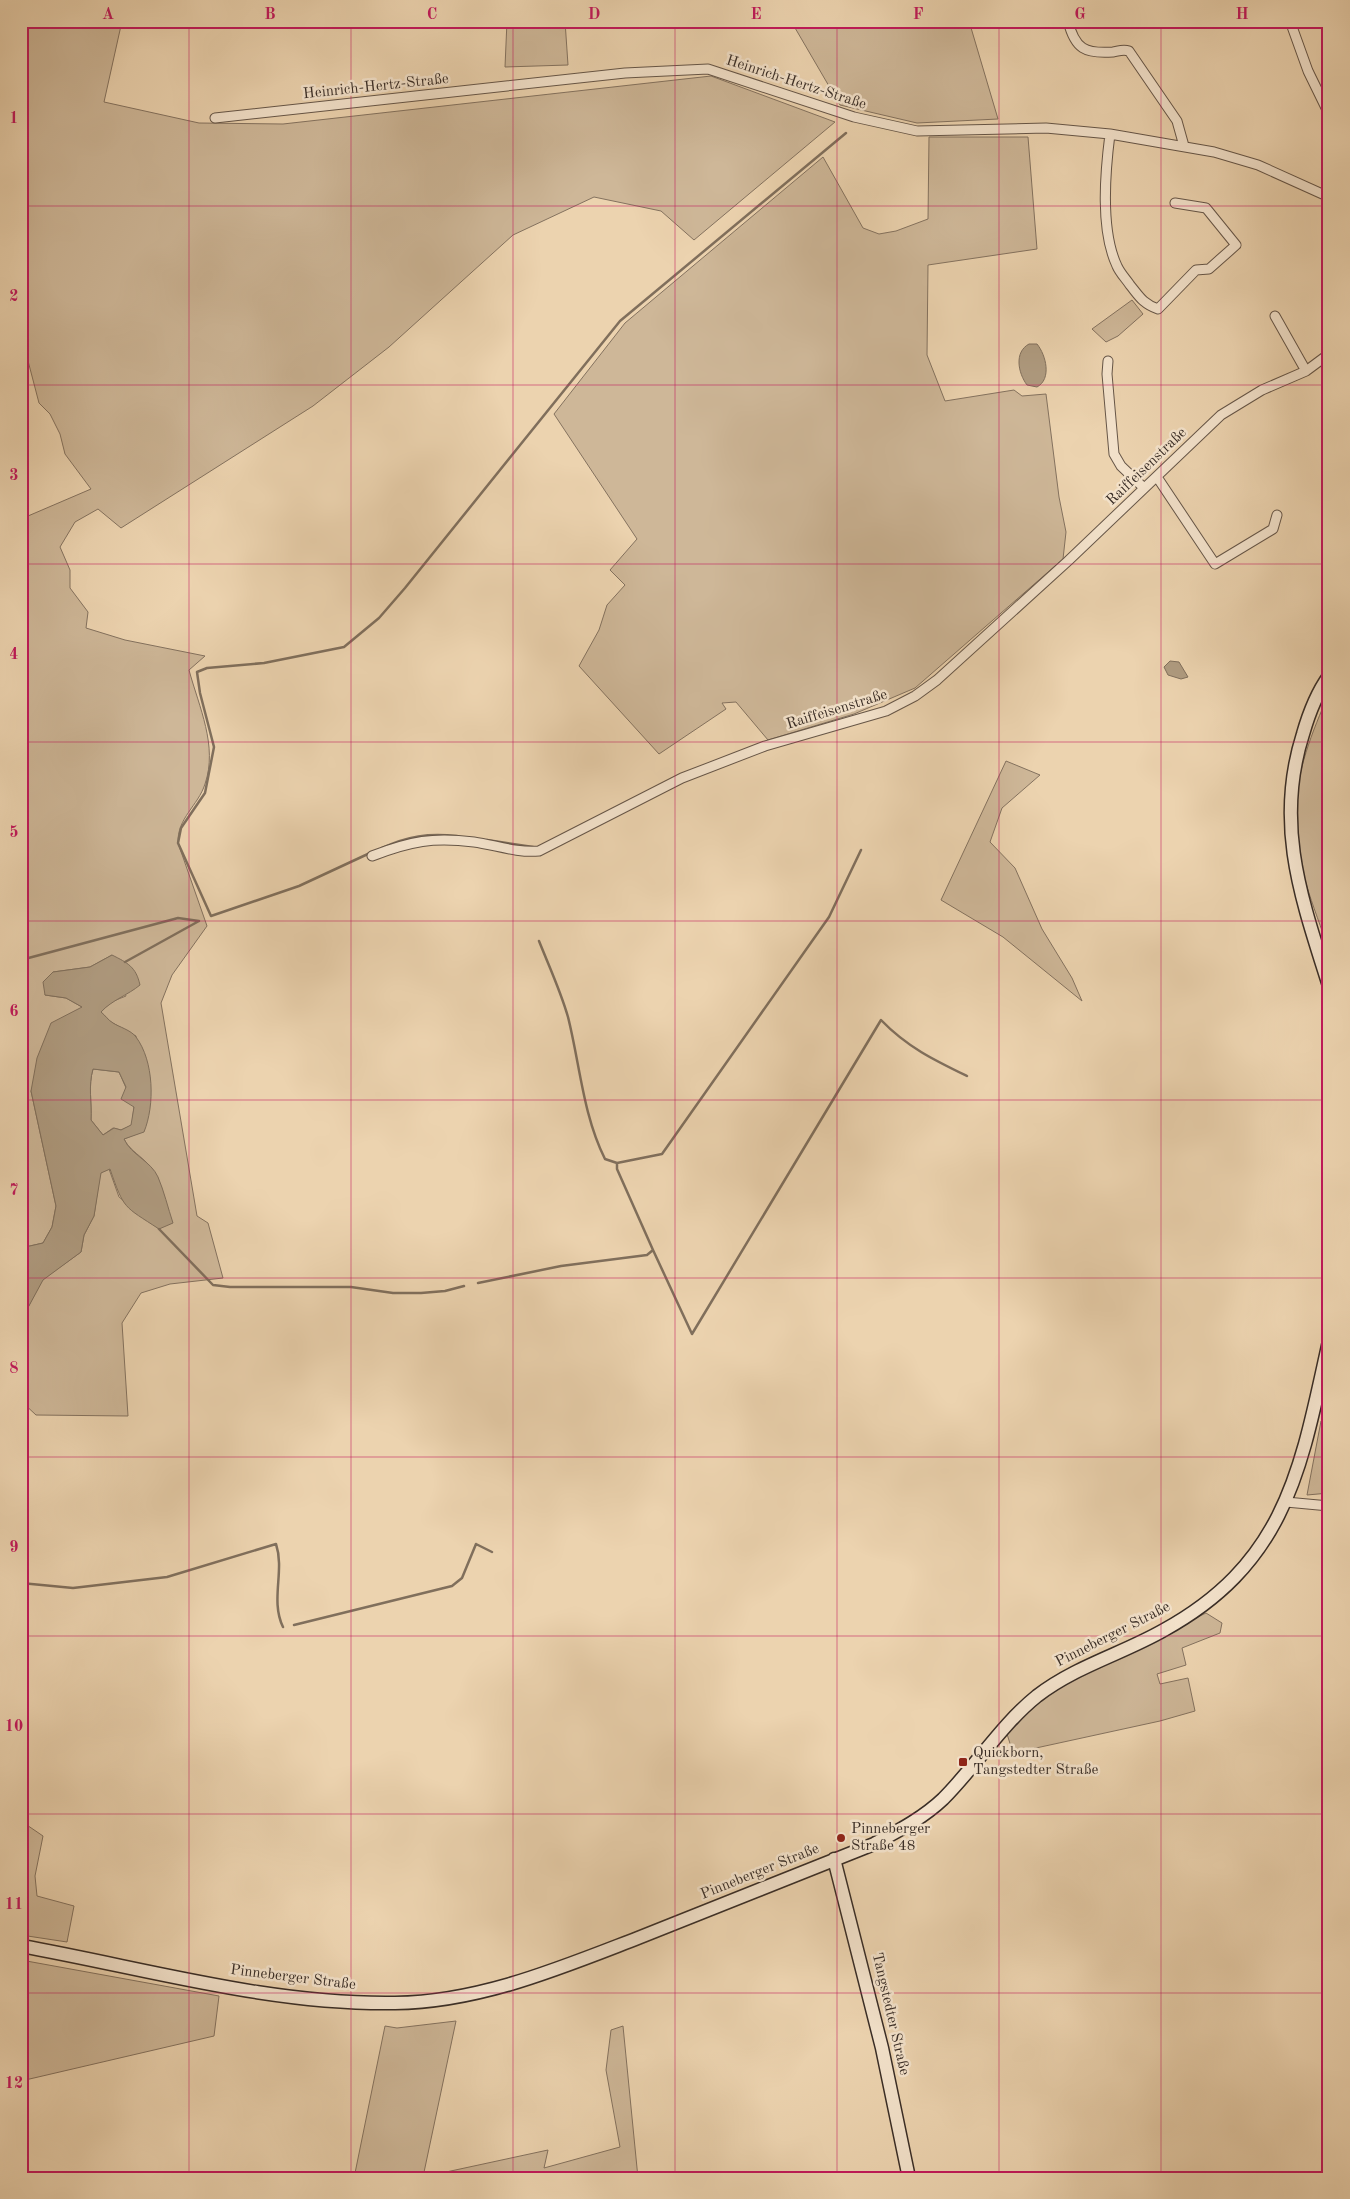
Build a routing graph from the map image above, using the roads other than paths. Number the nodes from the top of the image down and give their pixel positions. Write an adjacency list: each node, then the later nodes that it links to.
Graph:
1 (1068, 21): 6 (street)
2 (1290, 21): 3 (street)
3 (1329, 114)
4 (215, 118): 5 (street, Heinrich-Hertz-Straße)
5 (1110, 134): 6 (street, Heinrich-Hertz-Straße); 8 (street)
6 (1184, 146): 7 (street, Heinrich-Hertz-Straße)
7 (1329, 197)
8 (1175, 203)
9 (1275, 316): 12 (street)
10 (1329, 354): 12 (street, Raiffeisenstraße)
11 (1108, 361): 14 (street)
12 (1306, 371): 13 (street, Raiffeisenstraße)
13 (1157, 477): 14 (street, Raiffeisenstraße); 15 (street)
14 (1144, 488): 17 (street, Raiffeisenstraße)
15 (1276, 516)
16 (1329, 676): 18 (main road)
17 (372, 856)
18 (1329, 986)
19 (1329, 1341): 20 (main road, Pinneberger Straße)
20 (1286, 1502): 21 (street); 22 (main road, Pinneberger Straße)
21 (1329, 1506)
22 (834, 1859): 23 (main road, Pinneberger Straße); 24 (main road, Tangstedter Straße)
23 (21, 1946)
24 (909, 2178)

